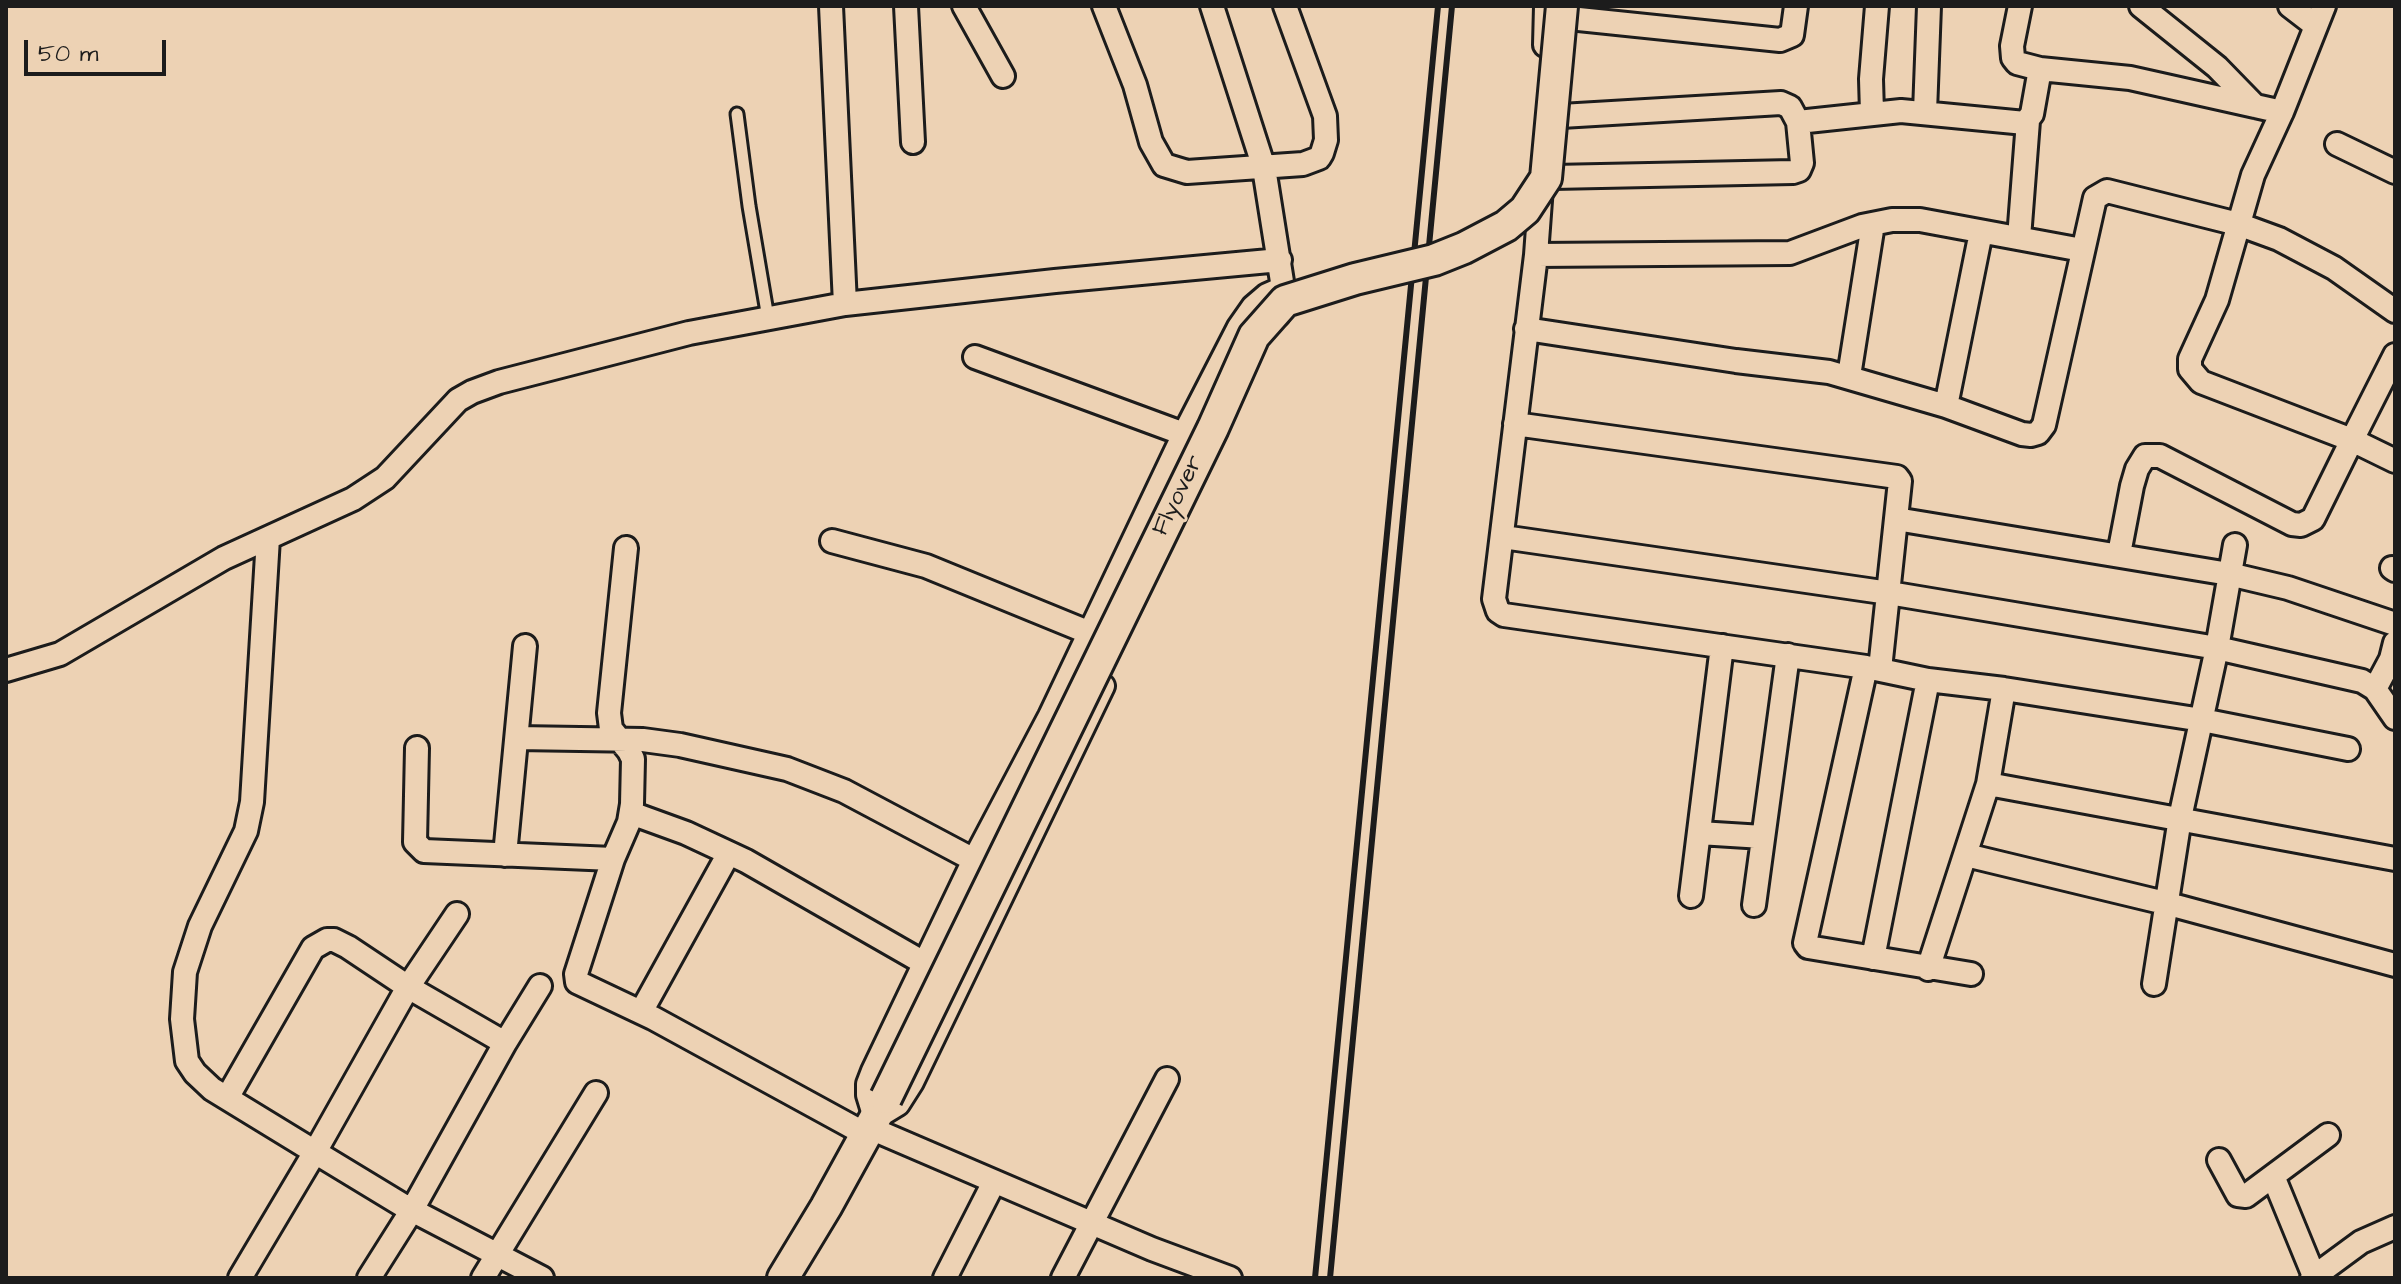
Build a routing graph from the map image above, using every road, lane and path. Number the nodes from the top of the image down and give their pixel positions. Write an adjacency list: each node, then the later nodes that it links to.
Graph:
1 (831, 6): 41 (street)
2 (906, 6): 27 (street)
3 (964, 6): 18 (street)
4 (1104, 6): 29 (street)
5 (1212, 6): 29 (street)
6 (1285, 6): 29 (street)
7 (1546, 6): 32 (street)
8 (1796, 6): 16 (street)
9 (1877, 6): 22 (street)
10 (1929, 6): 20 (street)
11 (2020, 6): 17 (street)
12 (2141, 6): 19 (street)
13 (2290, 6): 15 (street)
14 (1567, 10): 16 (street); 24 (street); 108 (main road, Flyover, bridge)
15 (2320, 16): 21 (street)
16 (1681, 17)
17 (2040, 69): 19 (street); 25 (street)
18 (1003, 76)
19 (2255, 106): 21 (street)
20 (1925, 112): 22 (street); 25 (street)
21 (2282, 112): 34 (street)
22 (1872, 113): 26 (street)
23 (737, 114): 43 (lane)
24 (1561, 116): 26 (street); 31 (street)
25 (2028, 121): 36 (street)
26 (1798, 122): 31 (street)
27 (913, 142)
28 (2337, 144): 30 (street)
29 (1264, 168): 39 (street)
30 (2395, 172)
31 (1553, 177): 32 (street)
32 (1540, 214): 38 (street)
33 (1873, 224): 35 (street); 38 (street); 47 (street)
34 (2238, 224): 37 (street); 42 (street); 51 (street)
35 (1981, 232): 36 (street); 48 (street)
36 (2019, 238): 37 (street)
37 (2082, 250): 48 (street)
38 (1536, 255): 44 (street)
39 (1280, 260): 40 (street); 41 (street)
40 (1283, 288): 50 (street); 108 (street)
41 (845, 304): 43 (street)
42 (2395, 311)
43 (768, 318): 55 (street)
44 (1526, 329): 47 (street); 49 (street)
45 (2395, 355): 51 (street)
46 (975, 357): 50 (street)
47 (1849, 376): 48 (street)
48 (1946, 406)
49 (1515, 424): 53 (street); 54 (street)
50 (1184, 434): 63 (street)
51 (2352, 440): 52 (street); 59 (street)
52 (2395, 461)
53 (1896, 519): 59 (street); 61 (street)
54 (1503, 537): 61 (street); 65 (street)
55 (268, 538): 70 (street); 107 (street)
56 (832, 541): 63 (street)
57 (2235, 545): 60 (street)
58 (626, 548): 77 (street)
59 (2119, 554): 60 (street)
60 (2229, 574): 62 (street); 66 (street)
61 (1889, 593): 66 (street); 69 (street)
62 (2395, 624)
63 (1090, 633): 90 (street)
64 (525, 646): 76 (street)
65 (1722, 646): 68 (street); 83 (street)
66 (2217, 648): 73 (street); 75 (street)
67 (2394, 654): 73 (street)
68 (1788, 655): 69 (street); 84 (street)
69 (1873, 668): 71 (street); 95 (street)
70 (6, 670)
71 (1928, 680): 72 (street); 95 (street)
72 (2004, 689): 75 (street); 80 (street)
73 (2375, 689): 74 (street)
74 (2395, 718)
75 (2202, 720): 79 (street); 82 (street)
76 (517, 738): 77 (street); 86 (street)
77 (618, 738): 81 (street); 90 (street)
78 (417, 748): 86 (street)
79 (2348, 749)
80 (1988, 784): 82 (street); 87 (street)
81 (631, 813): 85 (street); 88 (street)
82 (2180, 818): 89 (street); 92 (street)
83 (1699, 833): 84 (street); 91 (street)
84 (1763, 837): 93 (street)
85 (729, 853): 96 (street); 103 (street)
86 (505, 855): 88 (street)
87 (1966, 855): 92 (street); 98 (street)
88 (613, 859): 103 (street)
89 (2395, 859)
90 (974, 860): 96 (street)
91 (1691, 896)
92 (2165, 903): 97 (street); 100 (street)
93 (1754, 905)
94 (457, 914): 102 (street)
95 (1873, 958): 98 (street)
96 (924, 963): 108 (street)
97 (2395, 965)
98 (1928, 969): 99 (street)
99 (1971, 974)
100 (2154, 984)
101 (540, 986): 104 (street)
102 (408, 987): 104 (street); 107 (street); 110 (street)
103 (641, 1012): 108 (street)
104 (505, 1043): 115 (street)
105 (1167, 1079): 116 (street)
106 (596, 1093): 118 (street)
107 (227, 1098): 110 (street)
108 (874, 1120): 113 (street); 114 (main road, Flyover)
109 (2328, 1135): 112 (street)
110 (315, 1152): 115 (street); 120 (street)
111 (2219, 1160): 112 (street)
112 (2273, 1176): 119 (street)
113 (994, 1182): 116 (street); 126 (street)
114 (826, 1207): 124 (main road); 125 (main road)
115 (412, 1210): 118 (street); 121 (street)
116 (1093, 1223): 127 (street); 128 (street)
117 (2395, 1227): 119 (street)
118 (497, 1254): 122 (street); 123 (street)
119 (2313, 1277)
120 (240, 1278)
121 (369, 1278)
122 (483, 1278)
123 (542, 1278)
124 (783, 1278)
125 (802, 1278)
126 (945, 1278)
127 (1063, 1278)
128 (1230, 1278)

